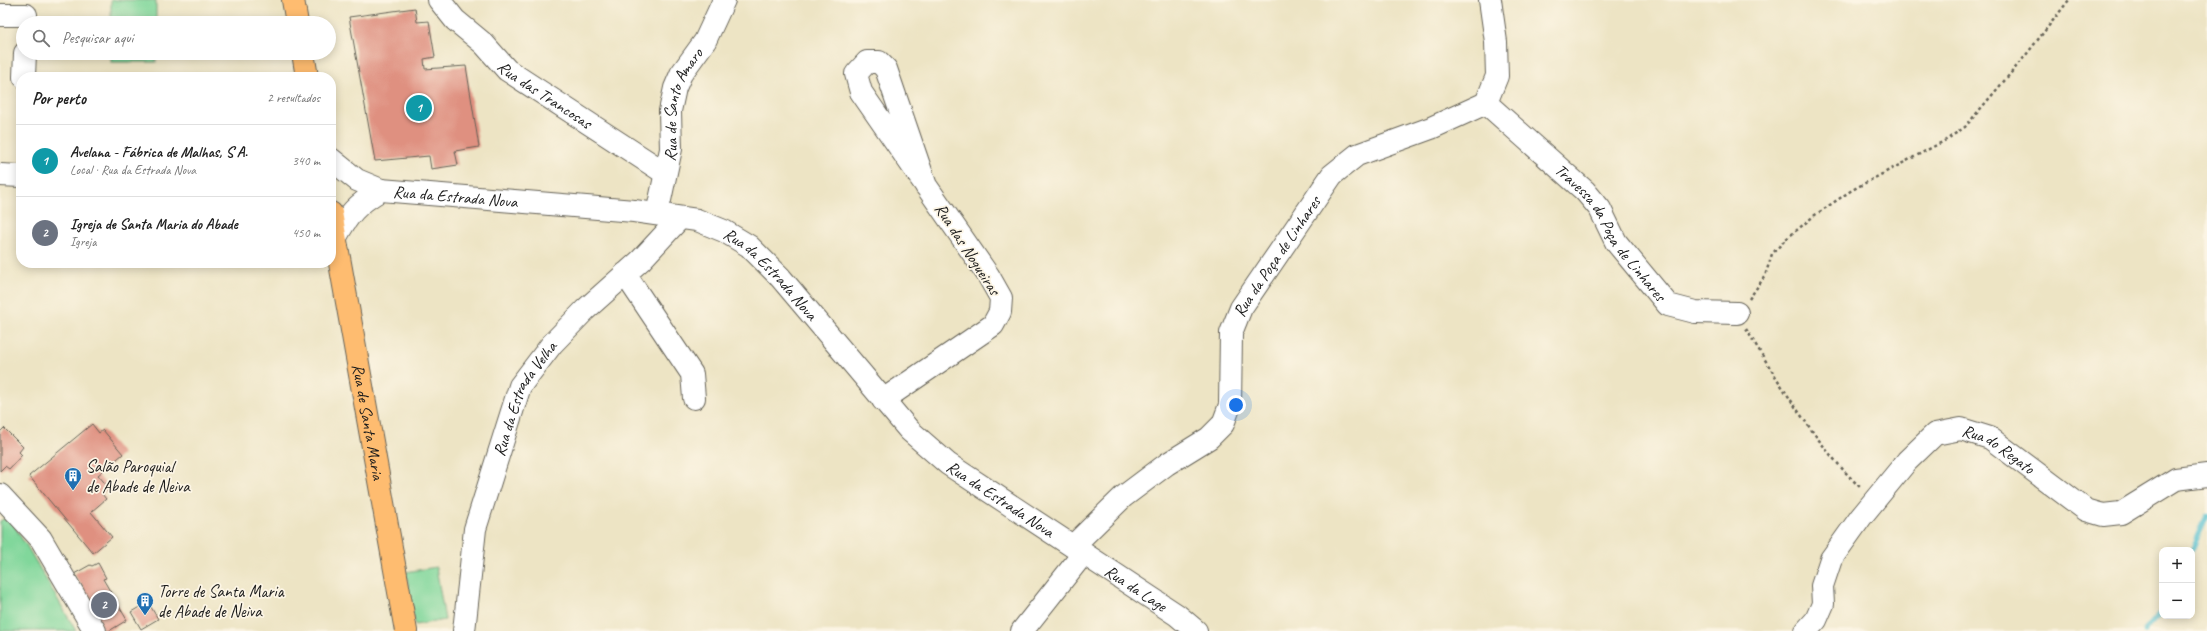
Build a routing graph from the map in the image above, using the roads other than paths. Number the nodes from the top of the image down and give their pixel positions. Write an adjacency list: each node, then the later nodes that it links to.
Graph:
1 (293, 0): 7 (main road)
2 (439, 0): 14 (street, Rua das Trancosas)
3 (724, 0): 14 (street, Rua de Santo Amaro)
4 (1490, 0): 12 (street)
5 (26, 12): 6 (street)
6 (0, 14)
7 (296, 16)
8 (25, 60): 10 (street)
9 (303, 60): 11 (main road)
10 (24, 72)
11 (306, 72)
12 (1486, 103): 24 (street, Travessa da Poça de Linhares); 29 (street, Rua da Poça de Linhares)
13 (336, 162): 18 (street, Rua da Estrada Nova)
14 (664, 173): 19 (street, Rua de Santo Amaro)
15 (0, 175): 16 (street)
16 (16, 176)
17 (926, 186): 17 (street, Rua das Nogueiras); 26 (street, Rua das Nogueiras)
18 (381, 190): 19 (street, Rua da Estrada Nova); 21 (street)
19 (657, 214): 20 (street, Rua da Estrada Nova)
20 (680, 218): 23 (street, Rua da Estrada Velha); 26 (street, Rua da Estrada Nova)
21 (336, 231)
22 (336, 251): 31 (main road, Rua de Santa Maria)
23 (625, 274): 25 (street); 32 (street, Rua da Estrada Velha)
24 (1737, 313)
25 (694, 398)
26 (883, 400): 29 (street, Rua da Estrada Nova)
27 (2207, 475): 35 (street, Rua do Regato)
28 (0, 495): 30 (street)
29 (1078, 550): 33 (street, Rua da Poça de Linhares); 34 (street, Rua da Lage)
30 (95, 631)
31 (406, 631)
32 (464, 631)
33 (1022, 631)
34 (1196, 631)
35 (1806, 631)

